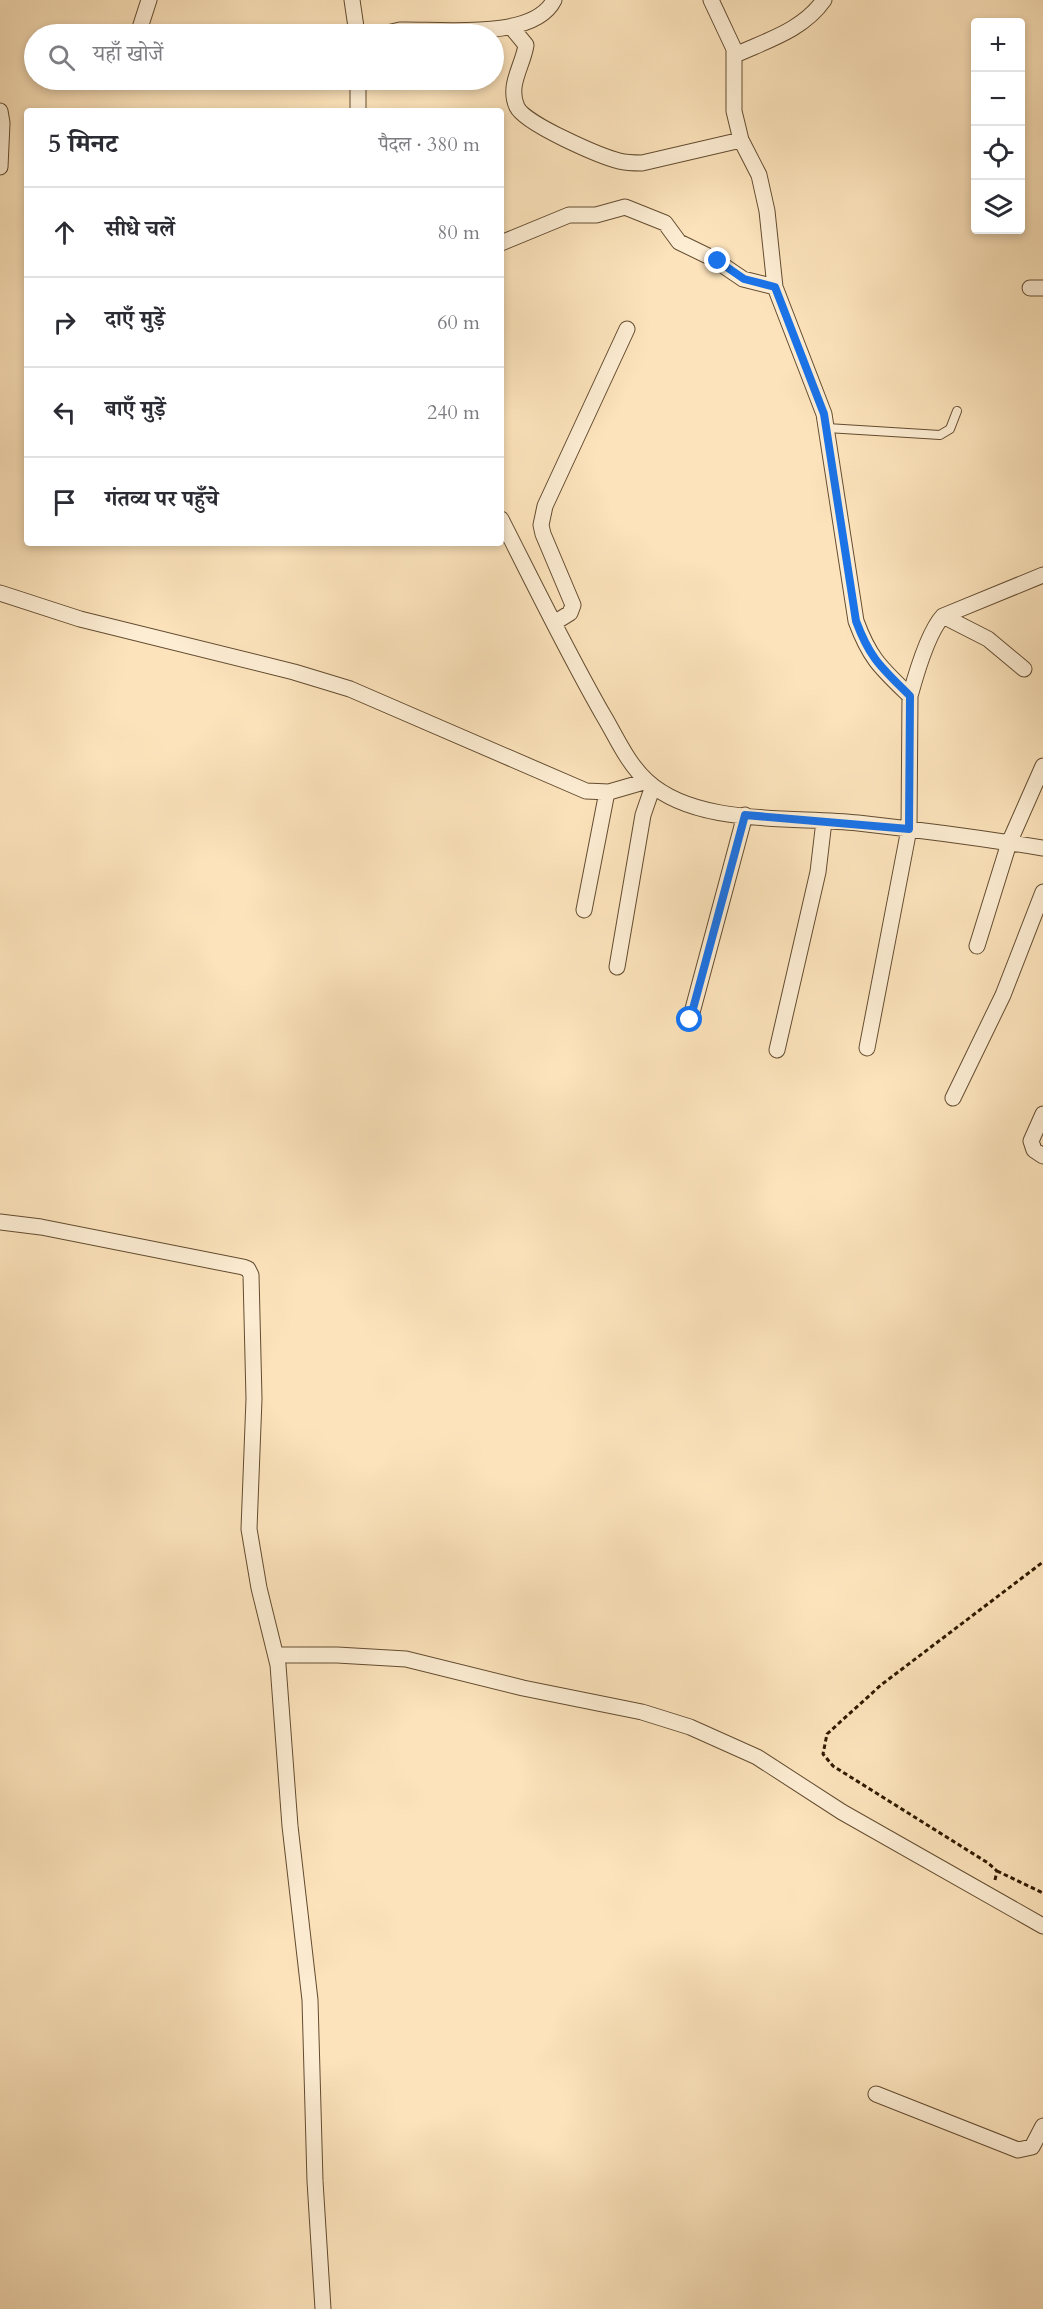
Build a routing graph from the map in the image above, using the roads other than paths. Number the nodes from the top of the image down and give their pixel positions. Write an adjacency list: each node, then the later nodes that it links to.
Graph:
1 (149, 0): 6 (street)
2 (352, 0): 7 (street)
3 (554, 0): 9 (street)
4 (711, 0): 10 (street)
5 (824, 0): 10 (street)
6 (141, 24)
7 (356, 24)
8 (504, 28): 9 (street)
9 (512, 28): 14 (street)
10 (735, 55): 14 (street)
11 (358, 90): 12 (street)
12 (357, 108)
13 (0, 111): 15 (street)
14 (741, 140): 17 (street)
15 (0, 167)
16 (504, 242): 17 (street)
17 (775, 287): 20 (street)
18 (627, 329): 25 (street)
19 (957, 411): 20 (lane)
20 (827, 428): 27 (street)
21 (504, 525): 25 (street)
22 (1043, 575): 24 (street)
23 (0, 593): 30 (street)
24 (943, 616): 26 (street); 27 (street)
25 (554, 623): 29 (street)
26 (1024, 669)
27 (910, 696): 33 (street)
28 (1043, 766): 34 (street)
29 (650, 783): 30 (street); 31 (street); 39 (street)
30 (607, 792): 37 (street)
31 (745, 815): 32 (street); 40 (street)
32 (824, 821): 33 (street); 42 (street)
33 (909, 829): 34 (street); 41 (street)
34 (1009, 843): 35 (street); 38 (street)
35 (1043, 848)
36 (1043, 892): 43 (street)
37 (584, 910)
38 (977, 946)
39 (617, 967)
40 (690, 1020)
41 (867, 1048)
42 (777, 1050)
43 (953, 1098)
44 (1043, 1114): 45 (street)
45 (1043, 1156)
46 (0, 1222): 47 (street)
47 (276, 1656): 48 (street); 51 (street)
48 (1043, 1926)
49 (876, 2094): 50 (street)
50 (1043, 2127)
51 (323, 2309)

